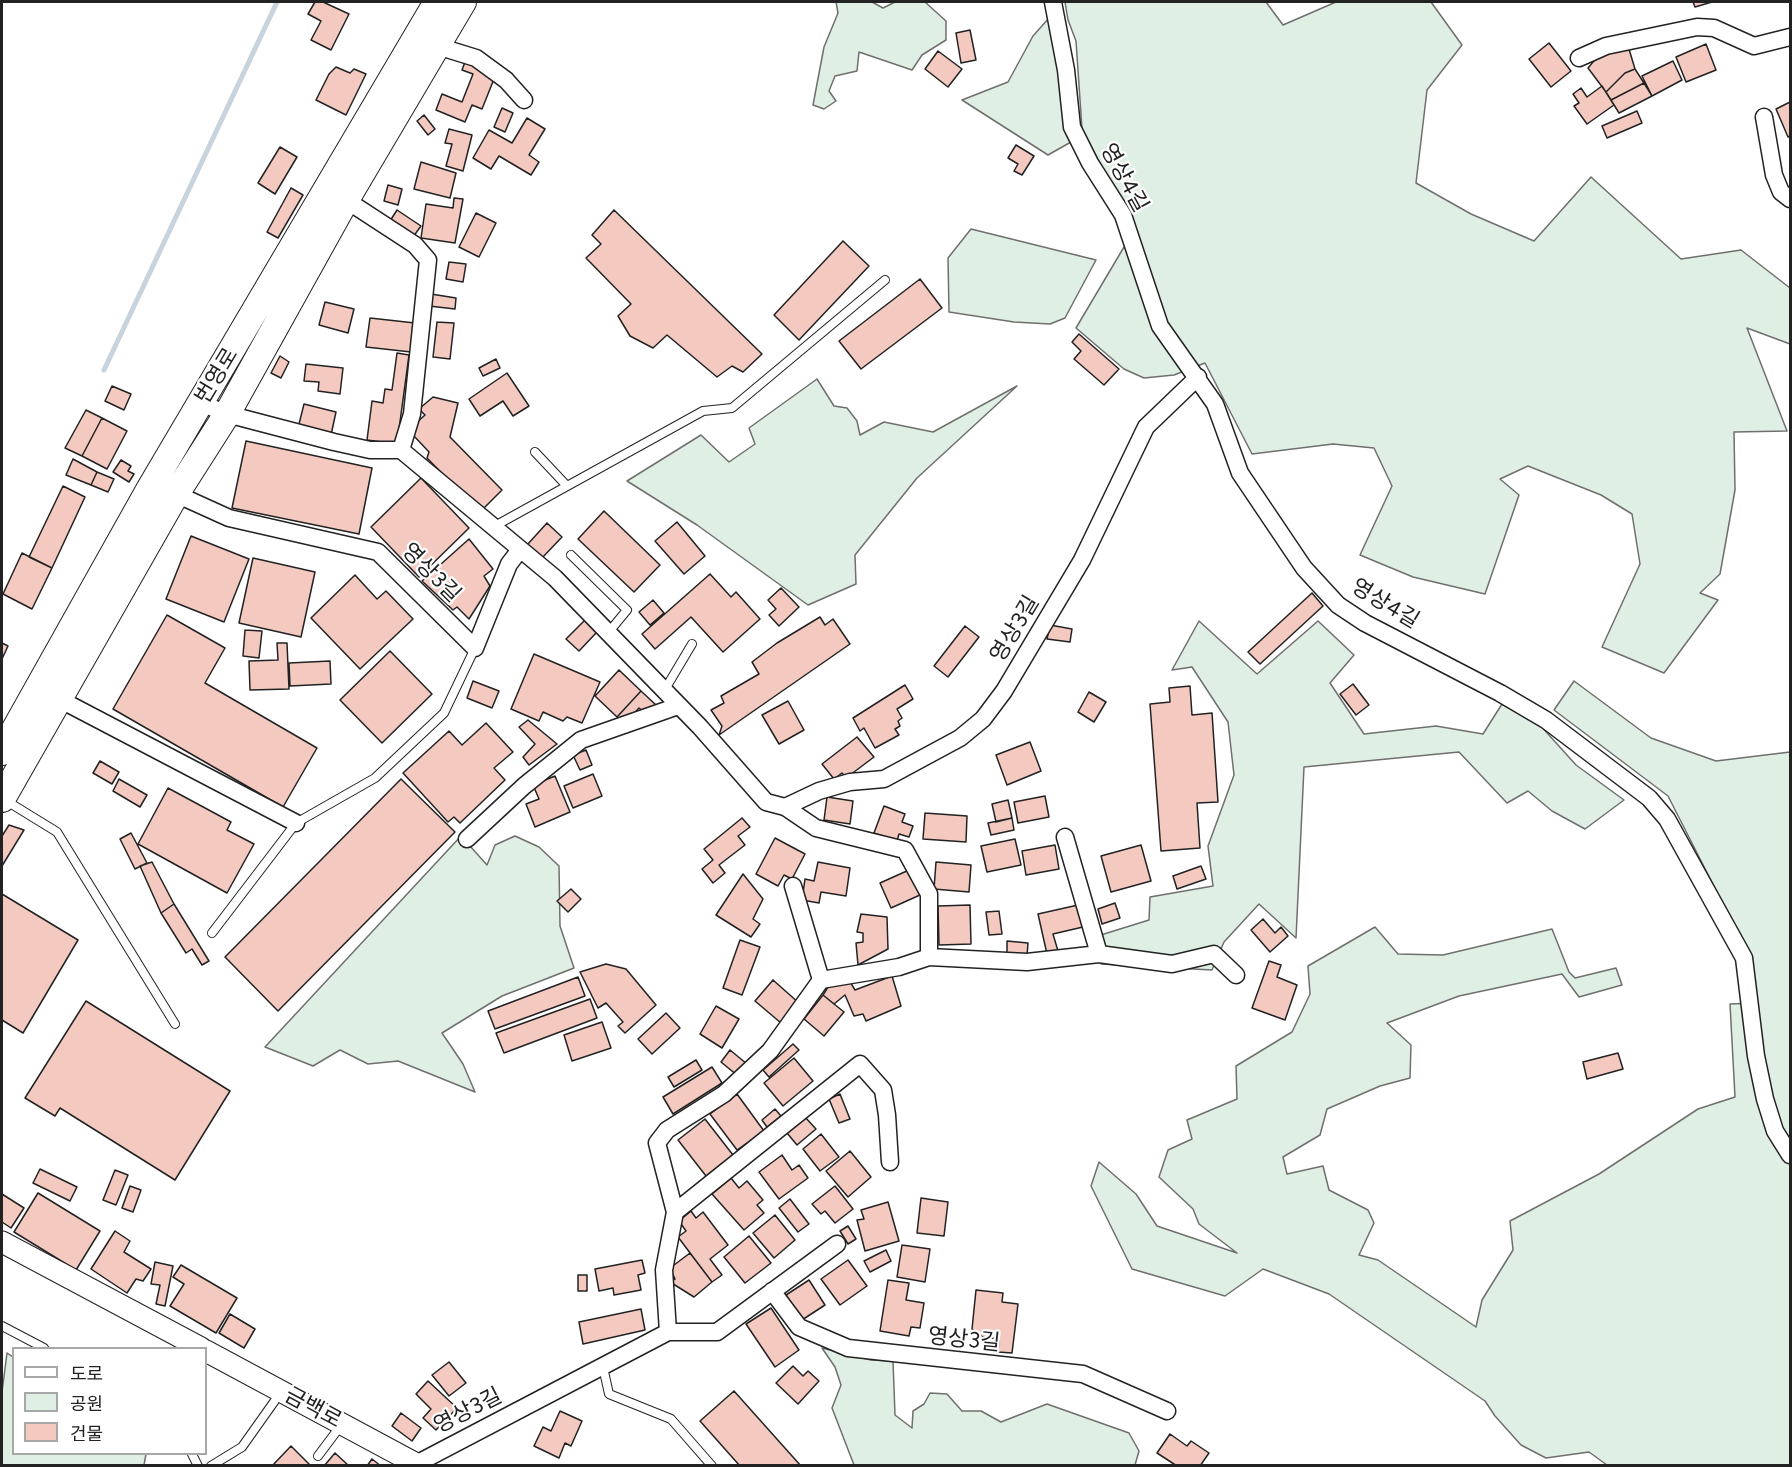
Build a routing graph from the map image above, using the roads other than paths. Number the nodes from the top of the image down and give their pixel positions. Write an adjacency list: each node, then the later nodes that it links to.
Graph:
1 (437, 2): 13 (main road, 번영로)
2 (463, 2): 5 (main road, 번영로)
3 (1053, 2): 12 (street, 영상4길)
4 (1791, 37): 6 (street)
5 (437, 46): 7 (street); 10 (main road, 번영로)
6 (1580, 58)
7 (524, 100)
8 (1764, 117): 9 (street)
9 (1791, 199)
10 (346, 200): 14 (main road, 번영로); 15 (street)
11 (885, 280): 17 (lane)
12 (1198, 377): 30 (street, 영상3길); 41 (street, 영상4길)
13 (201, 403): 14 (street); 28 (main road, 번영로)
14 (226, 414): 15 (street); 18 (main road, 번영로)
15 (401, 450): 19 (street)
16 (535, 452): 17 (lane)
17 (567, 486): 19 (lane)
18 (176, 494): 24 (street, 영상3길); 26 (main road, 번영로)
19 (492, 528): 20 (street)
20 (519, 551): 22 (street); 24 (street, 영상3길)
21 (571, 555): 22 (lane)
22 (608, 633): 25 (street)
23 (692, 644): 25 (lane)
24 (475, 648): 31 (lane)
25 (664, 691): 27 (street)
26 (58, 699): 29 (main road, 번영로); 31 (street)
27 (678, 706): 30 (street); 33 (street)
28 (2, 752)
29 (2, 799): 40 (lane)
30 (785, 807): 37 (street)
31 (296, 823): 35 (lane)
32 (1065, 837): 36 (street)
33 (467, 839)
34 (793, 886): 39 (street)
35 (212, 933)
36 (1099, 954): 37 (street); 38 (street)
37 (929, 957): 39 (street)
38 (1236, 975)
39 (821, 980): 43 (street)
40 (175, 1024)
41 (1791, 1155)
42 (890, 1162): 43 (street)
43 (675, 1212): 48 (street)
44 (2, 1242): 50 (street)
45 (837, 1244): 46 (street, 영상3길)
46 (772, 1291): 48 (street, 영상3길); 54 (street, 영상3길)
47 (2, 1326): 49 (lane)
48 (668, 1332): 52 (street, 영상3길)
49 (42, 1347)
50 (199, 1347)
51 (207, 1352): 53 (street, 금백로)
52 (603, 1367): 57 (street, 영상3길); 59 (lane)
53 (282, 1392): 55 (street, 금백로); 58 (lane)
54 (1167, 1411)
55 (342, 1424): 56 (lane); 57 (street, 금백로)
56 (318, 1456)
57 (417, 1465)
58 (211, 1466)
59 (712, 1466)

